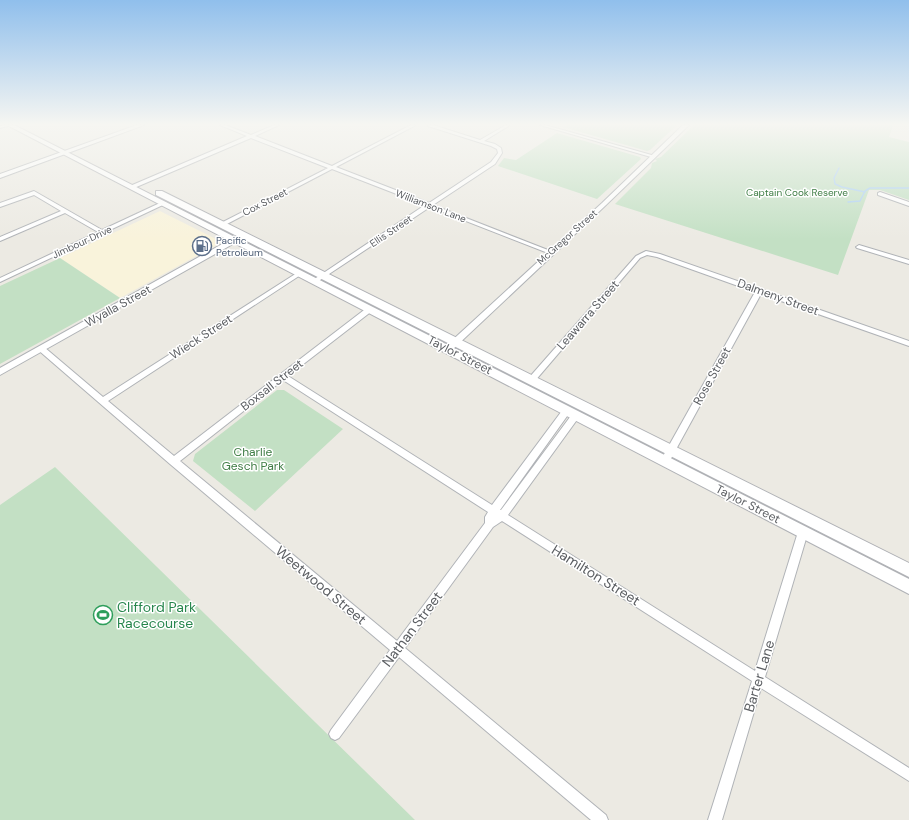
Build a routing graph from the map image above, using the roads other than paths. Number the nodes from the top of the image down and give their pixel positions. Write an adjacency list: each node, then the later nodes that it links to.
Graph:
1 (35, 163): 9 (street)
2 (93, 163): 10 (main road, Taylor Street)
3 (187, 163): 10 (street)
4 (322, 163): 8 (street, Williamson Lane)
5 (339, 163): 8 (street, Cox Street)
6 (491, 163): 15 (street, Ellis Street)
7 (645, 163): 22 (street, McGregor Street)
8 (332, 167): 15 (street, Williamson Lane); 17 (street, Cox Street)
9 (0, 176)
10 (136, 185): 12 (main road, Taylor Street); 17 (main road, Taylor Street)
11 (880, 194): 13 (street)
12 (164, 203): 18 (street, Jimbour Drive); 20 (main road, Taylor Street)
13 (909, 204)
14 (0, 205): 16 (street)
15 (429, 205): 22 (street, Williamson Lane); 26 (street, Ellis Street)
16 (65, 211): 18 (street); 19 (street)
17 (223, 224): 20 (main road); 26 (main road, Taylor Street)
18 (102, 232): 27 (street, Jimbour Drive)
19 (0, 239)
20 (236, 240): 25 (main road, Taylor Street); 32 (street, Wyalla Street)
21 (859, 247): 24 (street)
22 (550, 252): 30 (street, McGregor Street)
23 (646, 253): 28 (street, Dalmeny Street); 36 (street, Leawarra Street)
24 (909, 262)
25 (300, 273): 26 (main road, Taylor Street); 37 (street, Wieck Street)
26 (319, 278): 29 (main road, Taylor Street); 30 (main road, Taylor Street)
27 (0, 280)
28 (759, 291): 31 (street, Dalmeny Street); 40 (street, Rose Street)
29 (370, 309): 33 (main road, Taylor Street); 35 (street, Boxsall Street)
30 (455, 341): 33 (street, McGregor Street); 36 (main road, Taylor Street)
31 (909, 344)
32 (41, 349): 34 (street, Wyalla Street); 37 (street, Weetwood Street)
33 (447, 349): 38 (main road, Taylor Street)
34 (0, 372)
35 (282, 376): 41 (street, Boxsall Street); 43 (street, Hamilton Street)
36 (531, 380): 40 (main road, Taylor Street)
37 (102, 401): 41 (street, Weetwood Street)
38 (567, 410): 39 (main road, Taylor Street); 43 (street, Nathan Street)
39 (576, 415): 42 (main road, Taylor Street); 43 (street, Nathan Street)
40 (671, 450): 42 (street, Rose Street); 45 (main road, Taylor Street)
41 (173, 460): 47 (street, Weetwood Street)
42 (665, 461): 44 (main road, Taylor Street)
43 (498, 513): 47 (street, Nathan Street); 48 (street, Hamilton Street)
44 (803, 532): 46 (main road, Taylor Street); 48 (street, Barter Lane)
45 (909, 570)
46 (909, 587)
47 (398, 649): 49 (street, Nathan Street); 51 (street, Weetwood Street)
48 (758, 678): 50 (street, Hamilton Street); 52 (street, Barter Lane)
49 (335, 734)
50 (909, 775)
51 (601, 820)
52 (715, 820)

